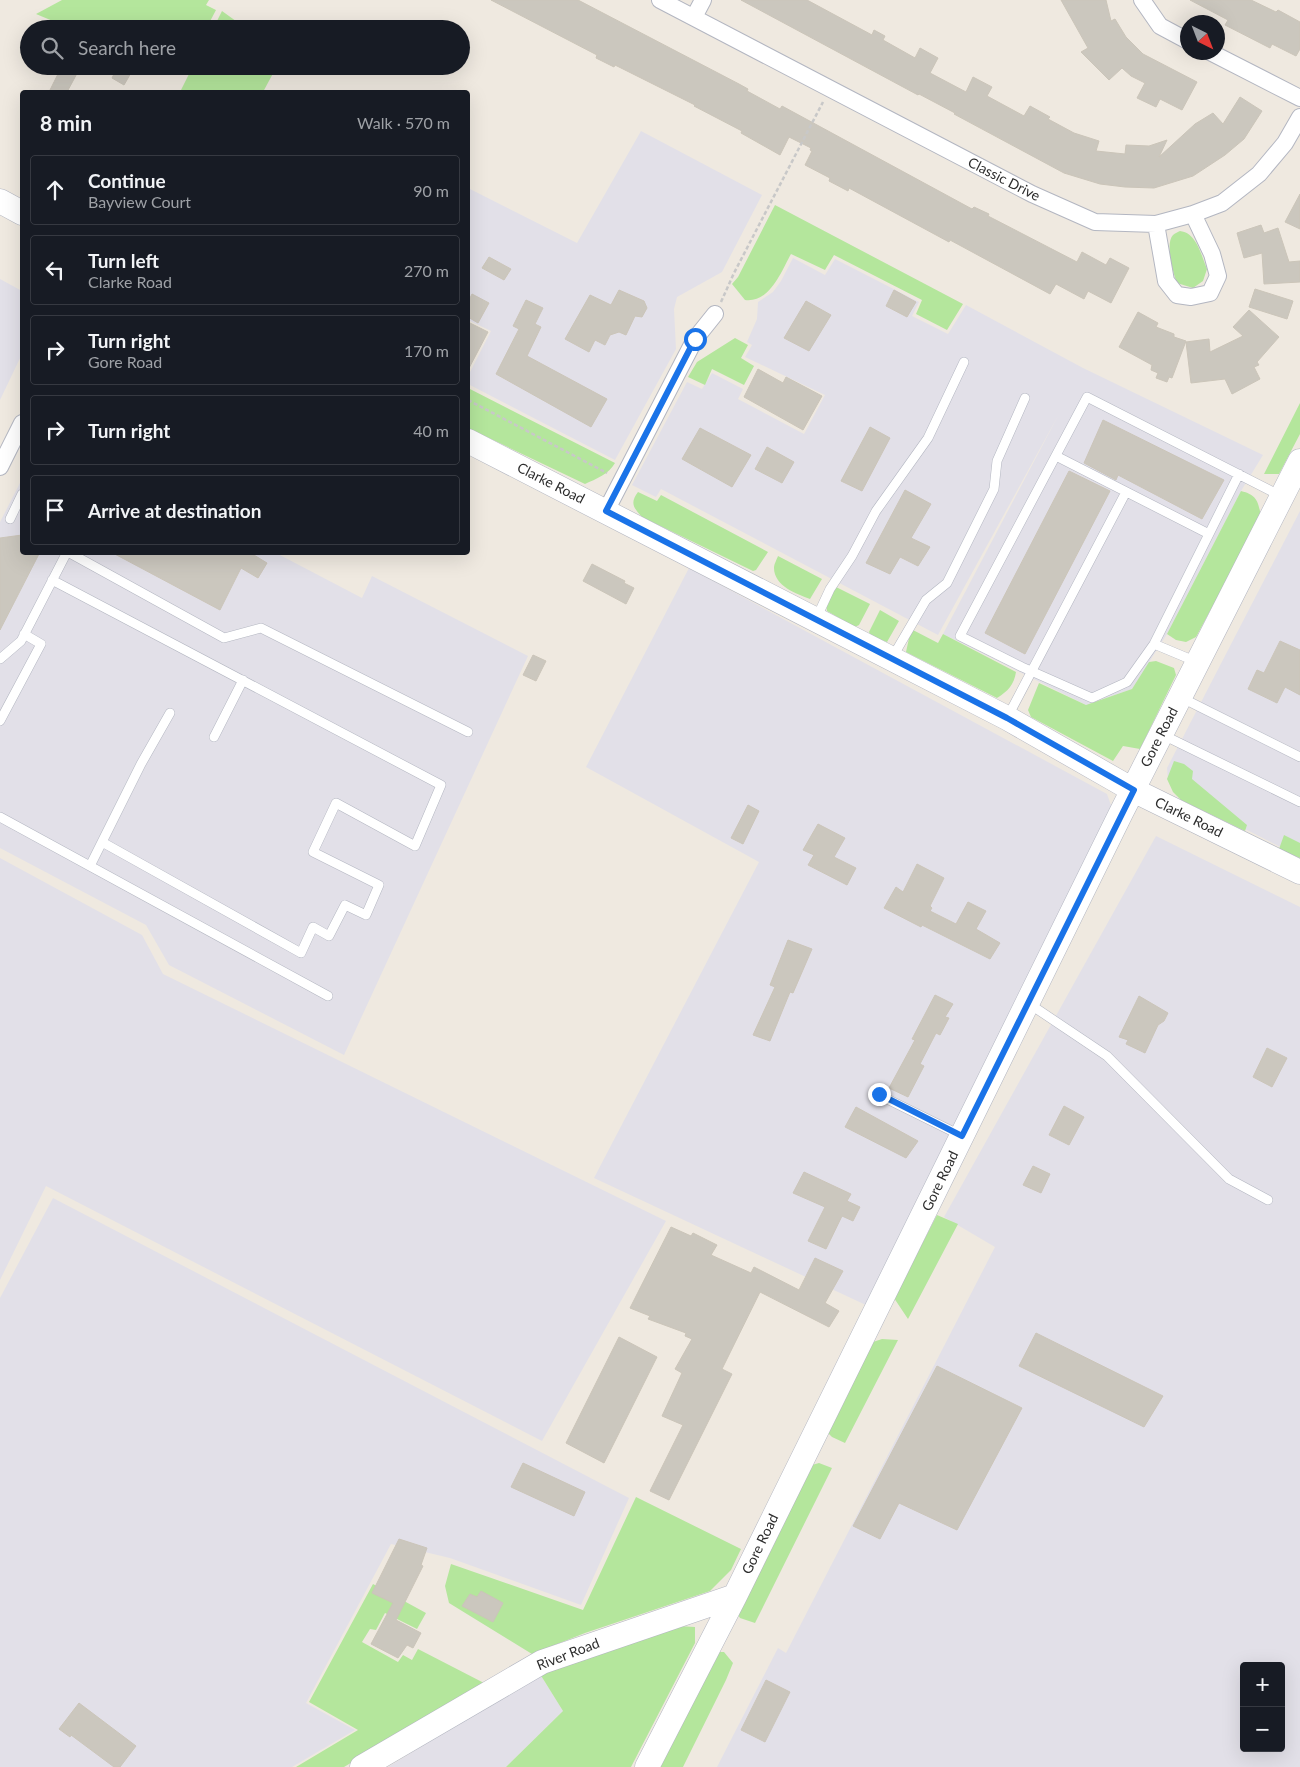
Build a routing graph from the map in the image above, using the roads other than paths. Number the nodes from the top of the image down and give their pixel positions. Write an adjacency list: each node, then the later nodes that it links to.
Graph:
1 (660, 0): 4 (street, Classic Drive)
2 (703, 0): 4 (street)
3 (1142, 0): 5 (street)
4 (694, 17): 12 (street, Classic Drive)
5 (1180, 37)
6 (1225, 60): 7 (street)
7 (1300, 98)
8 (1300, 117): 11 (street, Classic Drive)
9 (0, 201): 10 (main road)
10 (20, 212)
11 (1193, 214): 12 (street, Classic Drive); 12 (street)
12 (1156, 224)
13 (715, 314): 25 (street)
14 (964, 362): 31 (lane)
15 (1025, 398): 34 (lane)
16 (20, 433): 20 (street)
17 (470, 442): 25 (main road, Clarke Road)
18 (1056, 456): 21 (lane); 22 (lane); 37 (lane)
19 (1300, 461): 23 (main road, Gore Road)
20 (0, 468)
21 (1239, 474): 23 (lane); 27 (lane)
22 (1126, 492): 27 (lane); 37 (lane)
23 (1282, 496): 36 (main road, Gore Road)
24 (20, 498): 26 (lane)
25 (606, 511): 31 (main road, Clarke Road)
26 (10, 519)
27 (1209, 534): 33 (lane)
28 (66, 555): 30 (lane)
29 (73, 555): 43 (lane)
30 (52, 580): 32 (lane); 38 (lane)
31 (816, 619): 34 (main road, Clarke Road)
32 (24, 634): 35 (lane); 42 (lane)
33 (1154, 644): 36 (lane); 37 (lane)
34 (892, 658): 41 (main road, Clarke Road)
35 (0, 659)
36 (1197, 663): 39 (main road, Gore Road)
37 (1031, 671): 41 (lane)
38 (243, 680): 45 (lane); 50 (lane)
39 (1179, 697): 44 (main road, Gore Road); 46 (lane)
40 (170, 713): 50 (lane)
41 (1007, 718): 47 (main road, Clarke Road)
42 (0, 721)
43 (468, 732)
44 (1161, 734): 47 (main road, Gore Road); 48 (lane)
45 (214, 737)
46 (1300, 757)
47 (1134, 790): 52 (main road, Clarke Road); 54 (main road, Gore Road)
48 (1300, 802)
49 (0, 818): 51 (lane)
50 (102, 842): 51 (lane)
51 (90, 866): 53 (lane)
52 (1300, 872)
53 (328, 996)
54 (1028, 1003): 56 (main road, Gore Road); 57 (lane)
55 (879, 1094): 56 (lane)
56 (962, 1136): 58 (main road, Gore Road)
57 (1268, 1200)
58 (734, 1596): 59 (main road, River Road); 60 (main road, Gore Road)
59 (362, 1767)
60 (647, 1767)

